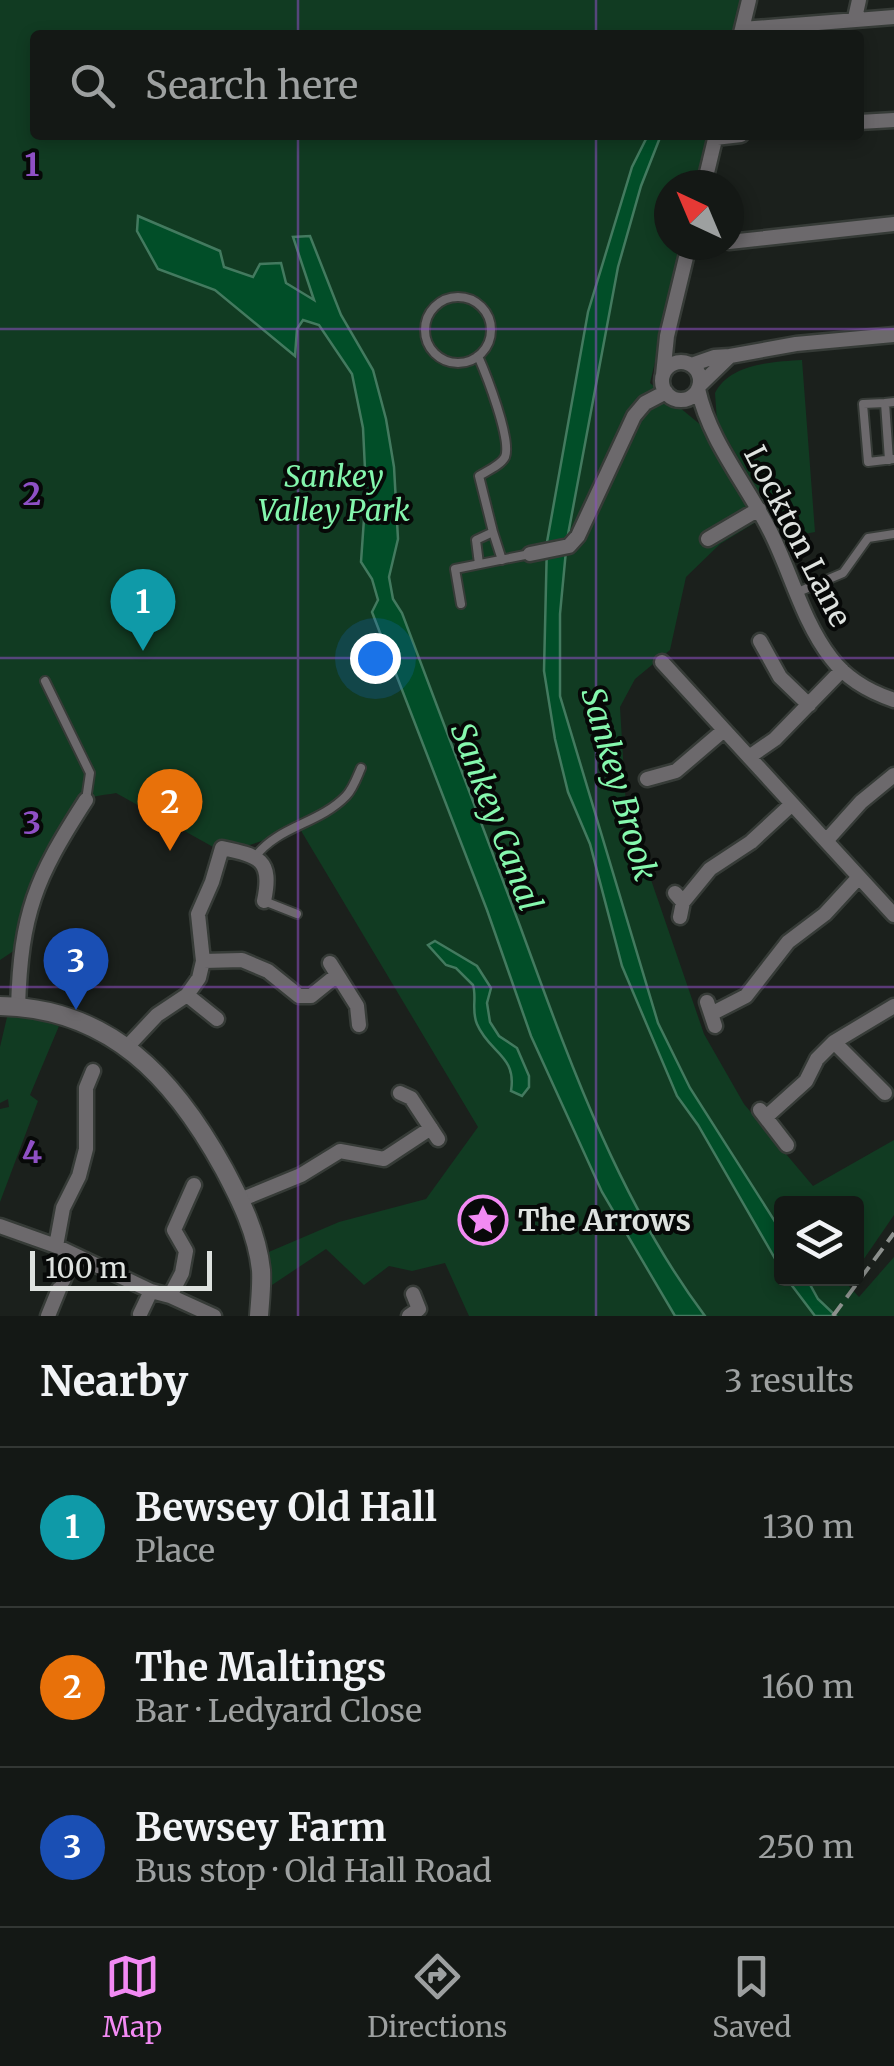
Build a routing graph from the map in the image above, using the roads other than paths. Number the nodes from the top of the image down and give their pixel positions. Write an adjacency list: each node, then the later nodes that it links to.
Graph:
1 (749, 0): 5 (street)
2 (859, 0): 4 (street)
3 (894, 17): 4 (street)
4 (854, 18): 6 (street)
5 (742, 30)
6 (757, 30)
7 (894, 120): 8 (street)
8 (864, 122)
9 (714, 140): 10 (street)
10 (707, 170)
11 (894, 224): 12 (street)
12 (744, 240)
13 (686, 260): 15 (street)
14 (894, 334): 17 (street)
15 (667, 336): 18 (street); 19 (street)
16 (478, 356): 16 (lane); 26 (lane)
17 (730, 356): 18 (street); 20 (street)
18 (687, 364): 19 (street); 20 (street)
19 (663, 375): 21 (street)
20 (699, 388): 21 (street); 23 (street, Lockton Lane)
21 (672, 396): 23 (street, Lockton Lane); 29 (street)
22 (889, 403): 24 (lane); 24 (lane)
23 (707, 424): 25 (street, Lockton Lane)
24 (892, 460)
25 (759, 509): 28 (street); 32 (street, Lockton Lane)
26 (493, 532): 30 (lane); 31 (lane)
27 (894, 534): 32 (lane)
28 (728, 550)
29 (530, 554): 30 (lane)
30 (502, 560): 31 (lane)
31 (479, 564): 33 (lane)
32 (798, 592): 36 (street, Lockton Lane)
33 (461, 604)
34 (760, 641): 39 (street)
35 (662, 662): 40 (street)
36 (842, 670): 38 (street, Lockton Lane); 39 (street)
37 (44, 681): 45 (lane)
38 (894, 700)
39 (809, 705): 41 (street)
40 (724, 730): 41 (street); 44 (street)
41 (749, 758): 46 (street)
42 (361, 768): 48 (lane)
43 (894, 775): 47 (street)
44 (648, 780)
45 (86, 800): 57 (street)
46 (792, 804): 47 (street); 51 (street)
47 (826, 842): 49 (street)
48 (255, 857): 50 (street); 54 (street)
49 (860, 877): 52 (street); 58 (street)
50 (264, 901): 53 (lane)
51 (680, 904)
52 (893, 913)
53 (297, 914)
54 (203, 961): 55 (street); 60 (street)
55 (188, 994): 59 (street); 62 (street)
56 (894, 1006): 61 (street)
57 (9, 1007): 62 (street)
58 (711, 1014)
59 (217, 1019)
60 (359, 1025)
61 (834, 1042): 65 (street); 66 (street)
62 (127, 1047): 68 (street)
63 (94, 1072): 70 (street)
64 (400, 1093): 68 (street)
65 (885, 1097)
66 (787, 1145)
67 (194, 1185): 74 (street)
68 (240, 1200): 78 (street)
69 (0, 1226): 70 (street)
70 (56, 1246): 71 (street)
71 (73, 1256): 72 (street); 76 (street)
72 (151, 1291): 74 (street); 75 (street)
73 (413, 1294): 79 (street)
74 (170, 1296): 77 (street)
75 (140, 1314)
76 (48, 1316)
77 (214, 1316)
78 (259, 1316)
79 (409, 1316)

